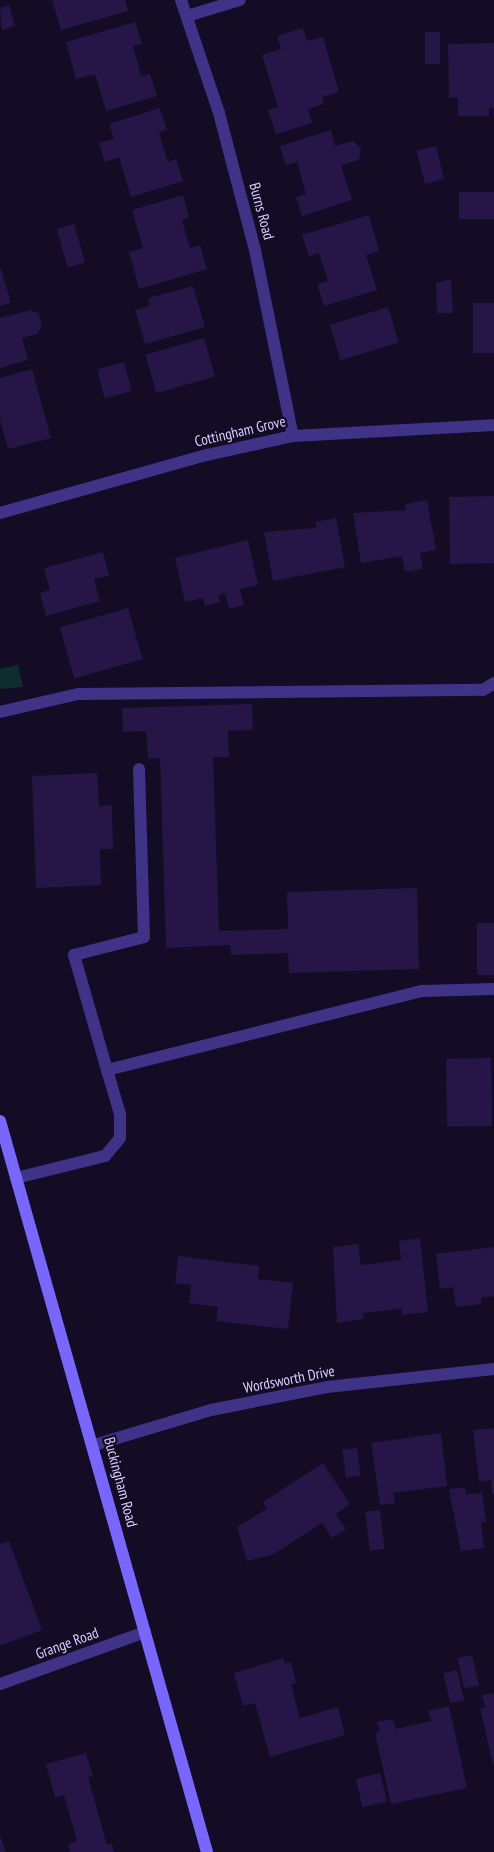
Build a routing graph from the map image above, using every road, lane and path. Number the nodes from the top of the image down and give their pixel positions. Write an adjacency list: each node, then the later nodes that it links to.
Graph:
1 (181, 0): 3 (street, Burns Road)
2 (240, 0): 3 (street)
3 (187, 16): 5 (street, Burns Road)
4 (494, 425): 5 (street, Cottingham Grove)
5 (293, 436): 6 (street, Cottingham Grove)
6 (0, 513)
7 (494, 682): 8 (street)
8 (0, 712)
9 (139, 769): 11 (street)
10 (493, 988): 11 (street)
11 (107, 1070): 13 (street)
12 (0, 1121): 13 (main road, Buckingham Road)
13 (16, 1178): 15 (main road, Buckingham Road)
14 (494, 1369): 15 (street, Wordsworth Drive)
15 (94, 1445): 16 (main road, Buckingham Road)
16 (145, 1632): 17 (street, Grange Road); 18 (main road, Buckingham Road)
17 (0, 1684)
18 (207, 1852)

